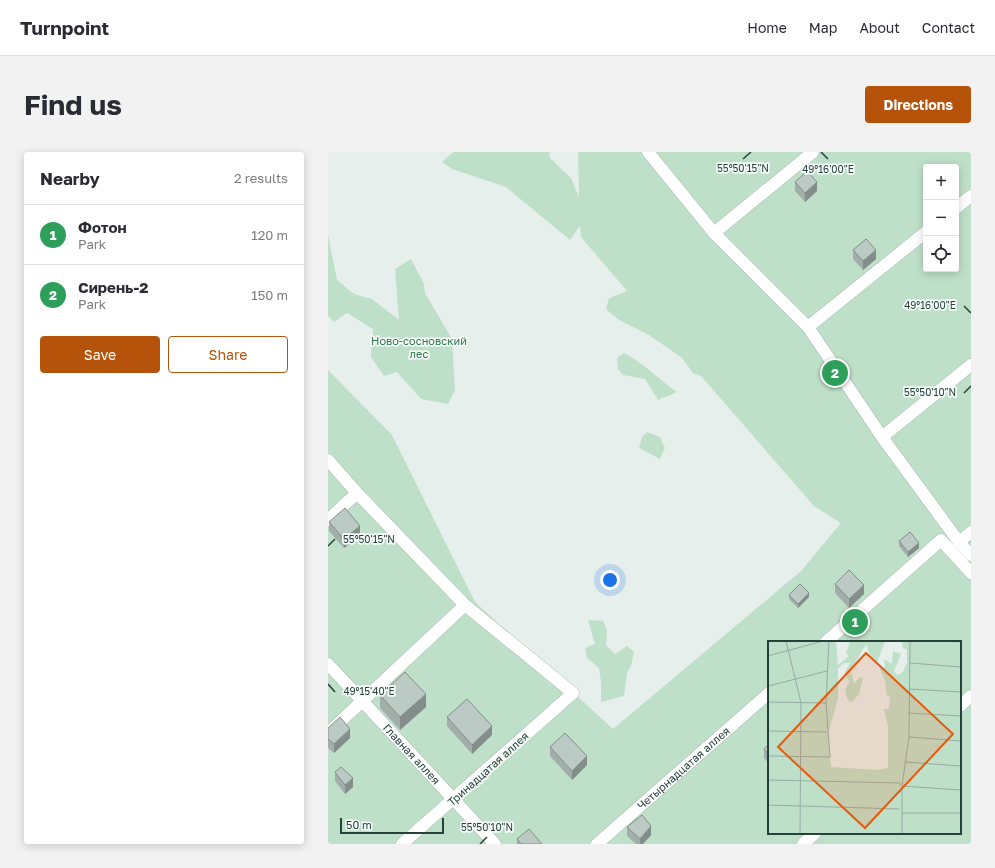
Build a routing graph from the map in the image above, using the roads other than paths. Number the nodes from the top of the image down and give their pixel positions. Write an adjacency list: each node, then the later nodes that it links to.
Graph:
1 (648, 152): 5 (street)
2 (813, 152): 5 (street)
3 (971, 196): 4 (street)
4 (959, 206)
5 (714, 233): 7 (street)
6 (923, 234): 7 (street)
7 (808, 327): 9 (street)
8 (971, 365): 9 (street)
9 (882, 437): 14 (street)
10 (328, 460): 11 (street)
11 (357, 493): 12 (street); 17 (street)
12 (328, 520)
13 (971, 532): 14 (street)
14 (959, 542): 15 (street)
15 (971, 555)
16 (971, 573): 18 (street)
17 (465, 605): 22 (street); 25 (street, Тринадцатая аллея)
18 (827, 641)
19 (328, 664): 22 (street, Главная аллея)
20 (768, 693): 29 (street, Четырнадцатая аллея)
21 (971, 696): 23 (street)
22 (363, 701): 24 (street); 25 (street, Главная аллея)
23 (961, 705)
24 (328, 733)
25 (454, 799): 27 (street, Тринадцатая аллея); 28 (street, Главная аллея)
26 (814, 834): 30 (street)
27 (402, 844)
28 (495, 844)
29 (597, 844)
30 (803, 844)

